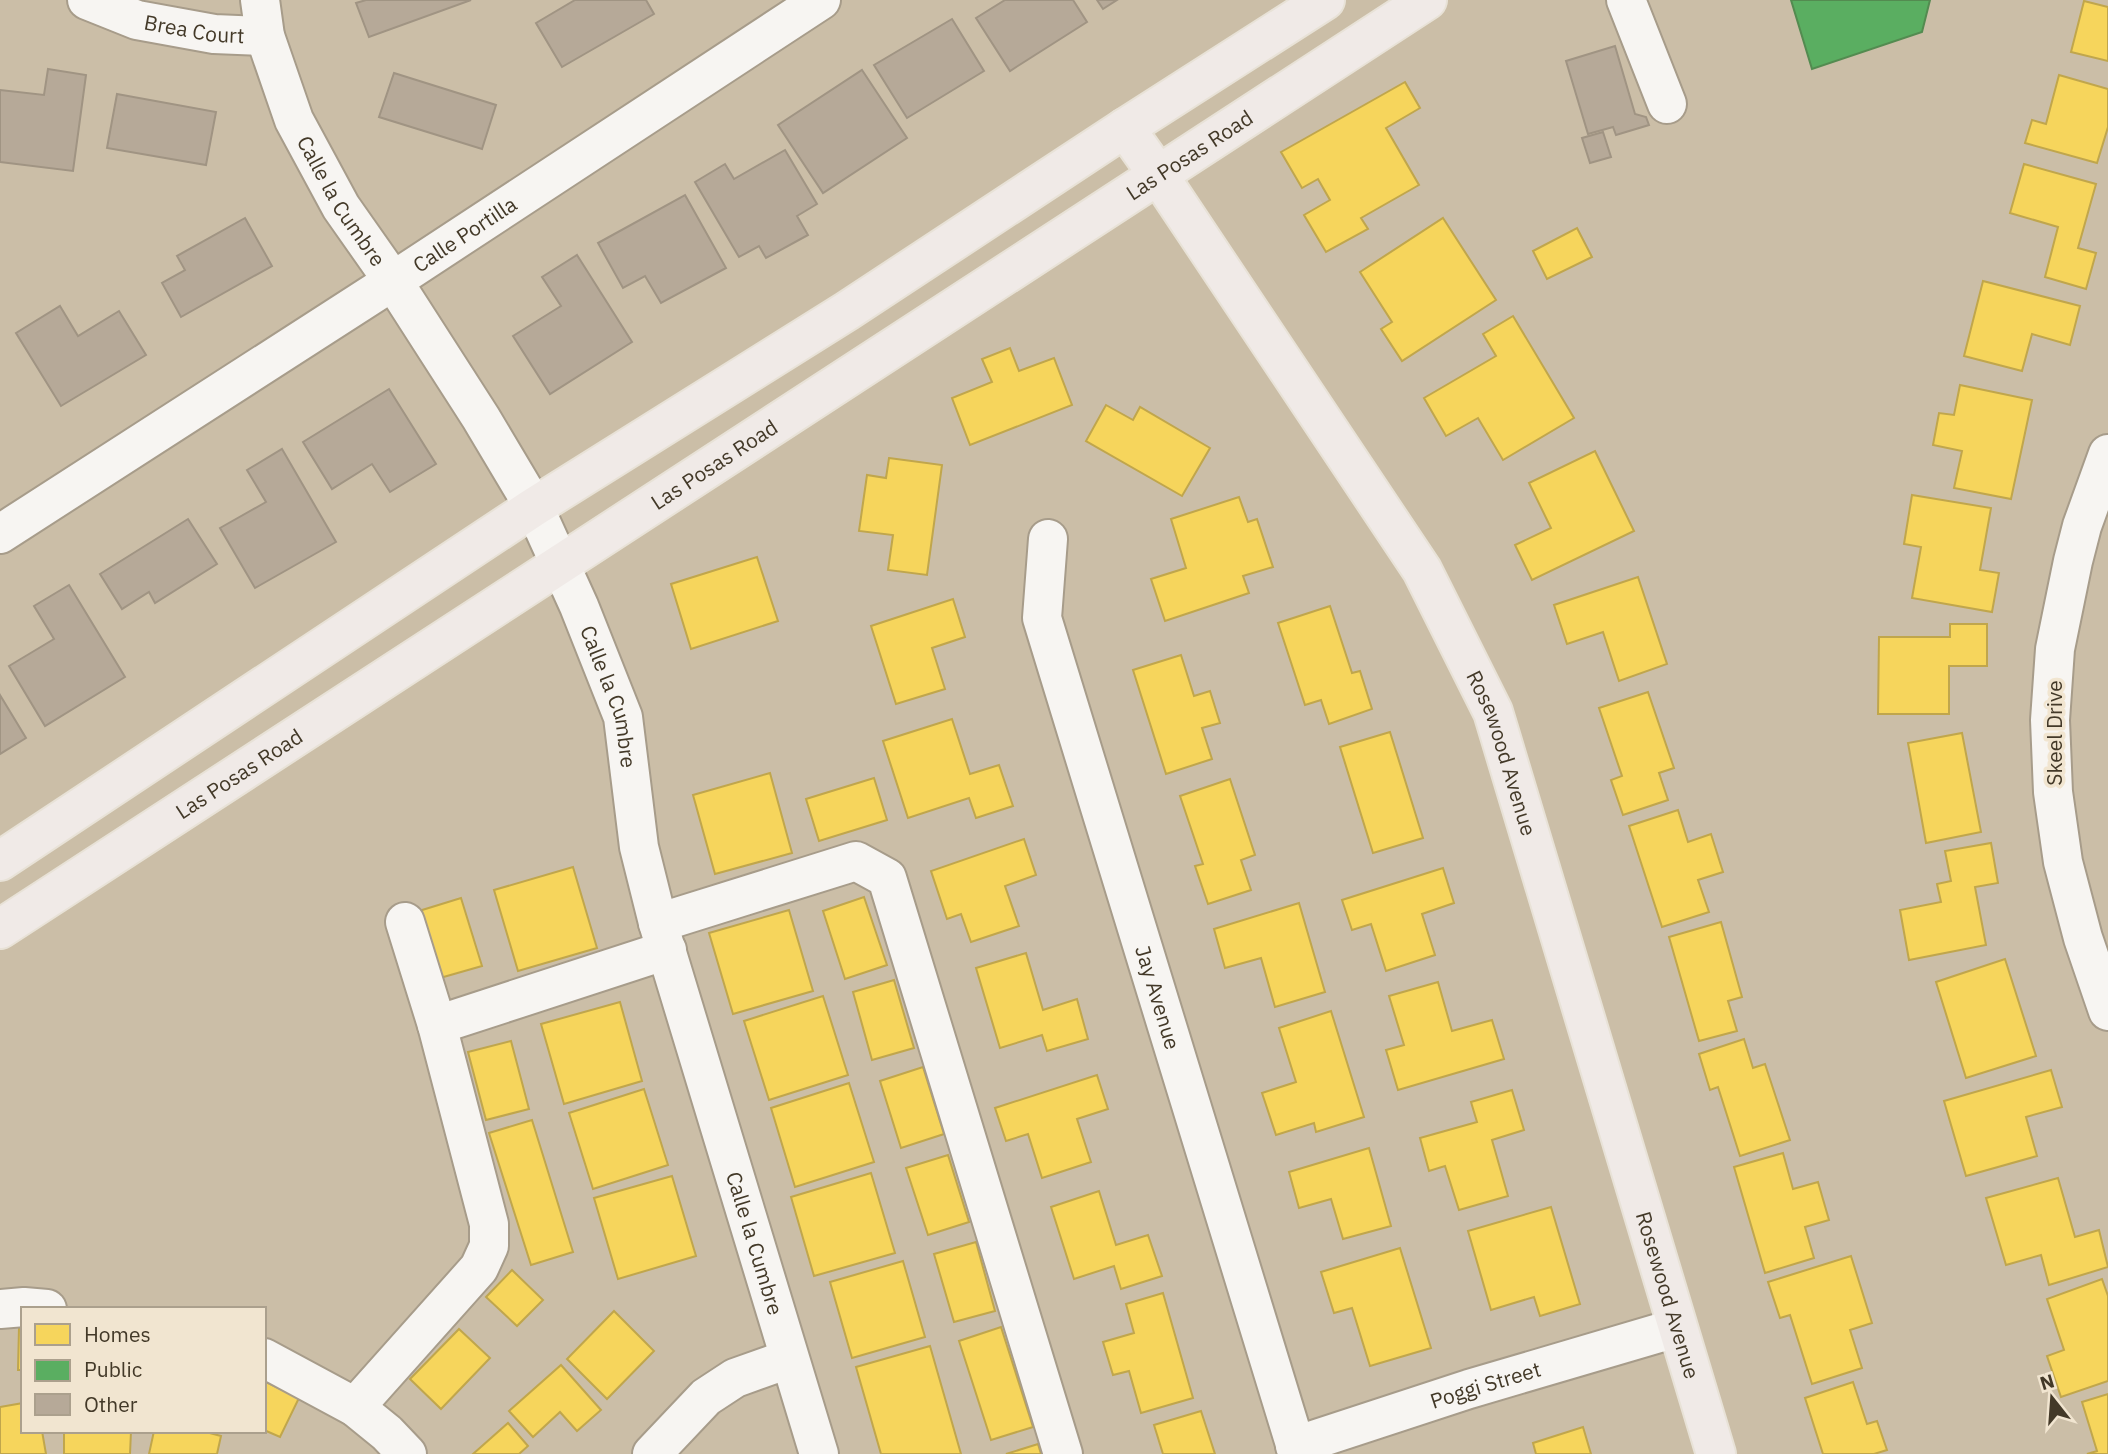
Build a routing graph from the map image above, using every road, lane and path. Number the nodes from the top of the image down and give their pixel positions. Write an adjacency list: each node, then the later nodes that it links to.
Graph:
1 (87, 0): 6 (street, Brea Court)
2 (821, 0): 10 (street, Calle Portilla)
3 (1325, 0): 8 (main road)
4 (1427, 0): 9 (main road, Las Posas Road)
5 (1626, 0): 7 (street)
6 (263, 18): 10 (street, Calle la Cumbre)
7 (1667, 104)
8 (1125, 128): 9 (main road, Rosewood Avenue); 12 (main road)
9 (1160, 176): 15 (main road, Las Posas Road); 24 (main road, Rosewood Avenue)
10 (393, 281): 12 (street, Calle la Cumbre); 13 (street, Calle Portilla)
11 (2108, 454): 20 (street, Skeel Drive)
12 (534, 507): 15 (street, Calle la Cumbre); 16 (main road)
13 (0, 534)
14 (1048, 539): 28 (street, Jay Avenue)
15 (561, 564): 18 (main road, Las Posas Road); 19 (street, Calle la Cumbre)
16 (0, 861)
17 (405, 922): 21 (street)
18 (0, 929)
19 (663, 936): 21 (street); 25 (street, Calle la Cumbre); 32 (street)
20 (2108, 1012)
21 (437, 1025): 27 (street)
22 (21, 1307): 23 (street)
23 (0, 1309)
24 (1676, 1328): 28 (street, Poggi Street); 33 (main road, Rosewood Avenue)
25 (788, 1359): 30 (street); 31 (street, Calle la Cumbre)
26 (266, 1360): 27 (street)
27 (355, 1407): 29 (street)
28 (1296, 1450)
29 (407, 1454)
30 (652, 1454)
31 (818, 1454)
32 (1063, 1454)
33 (1716, 1454)

